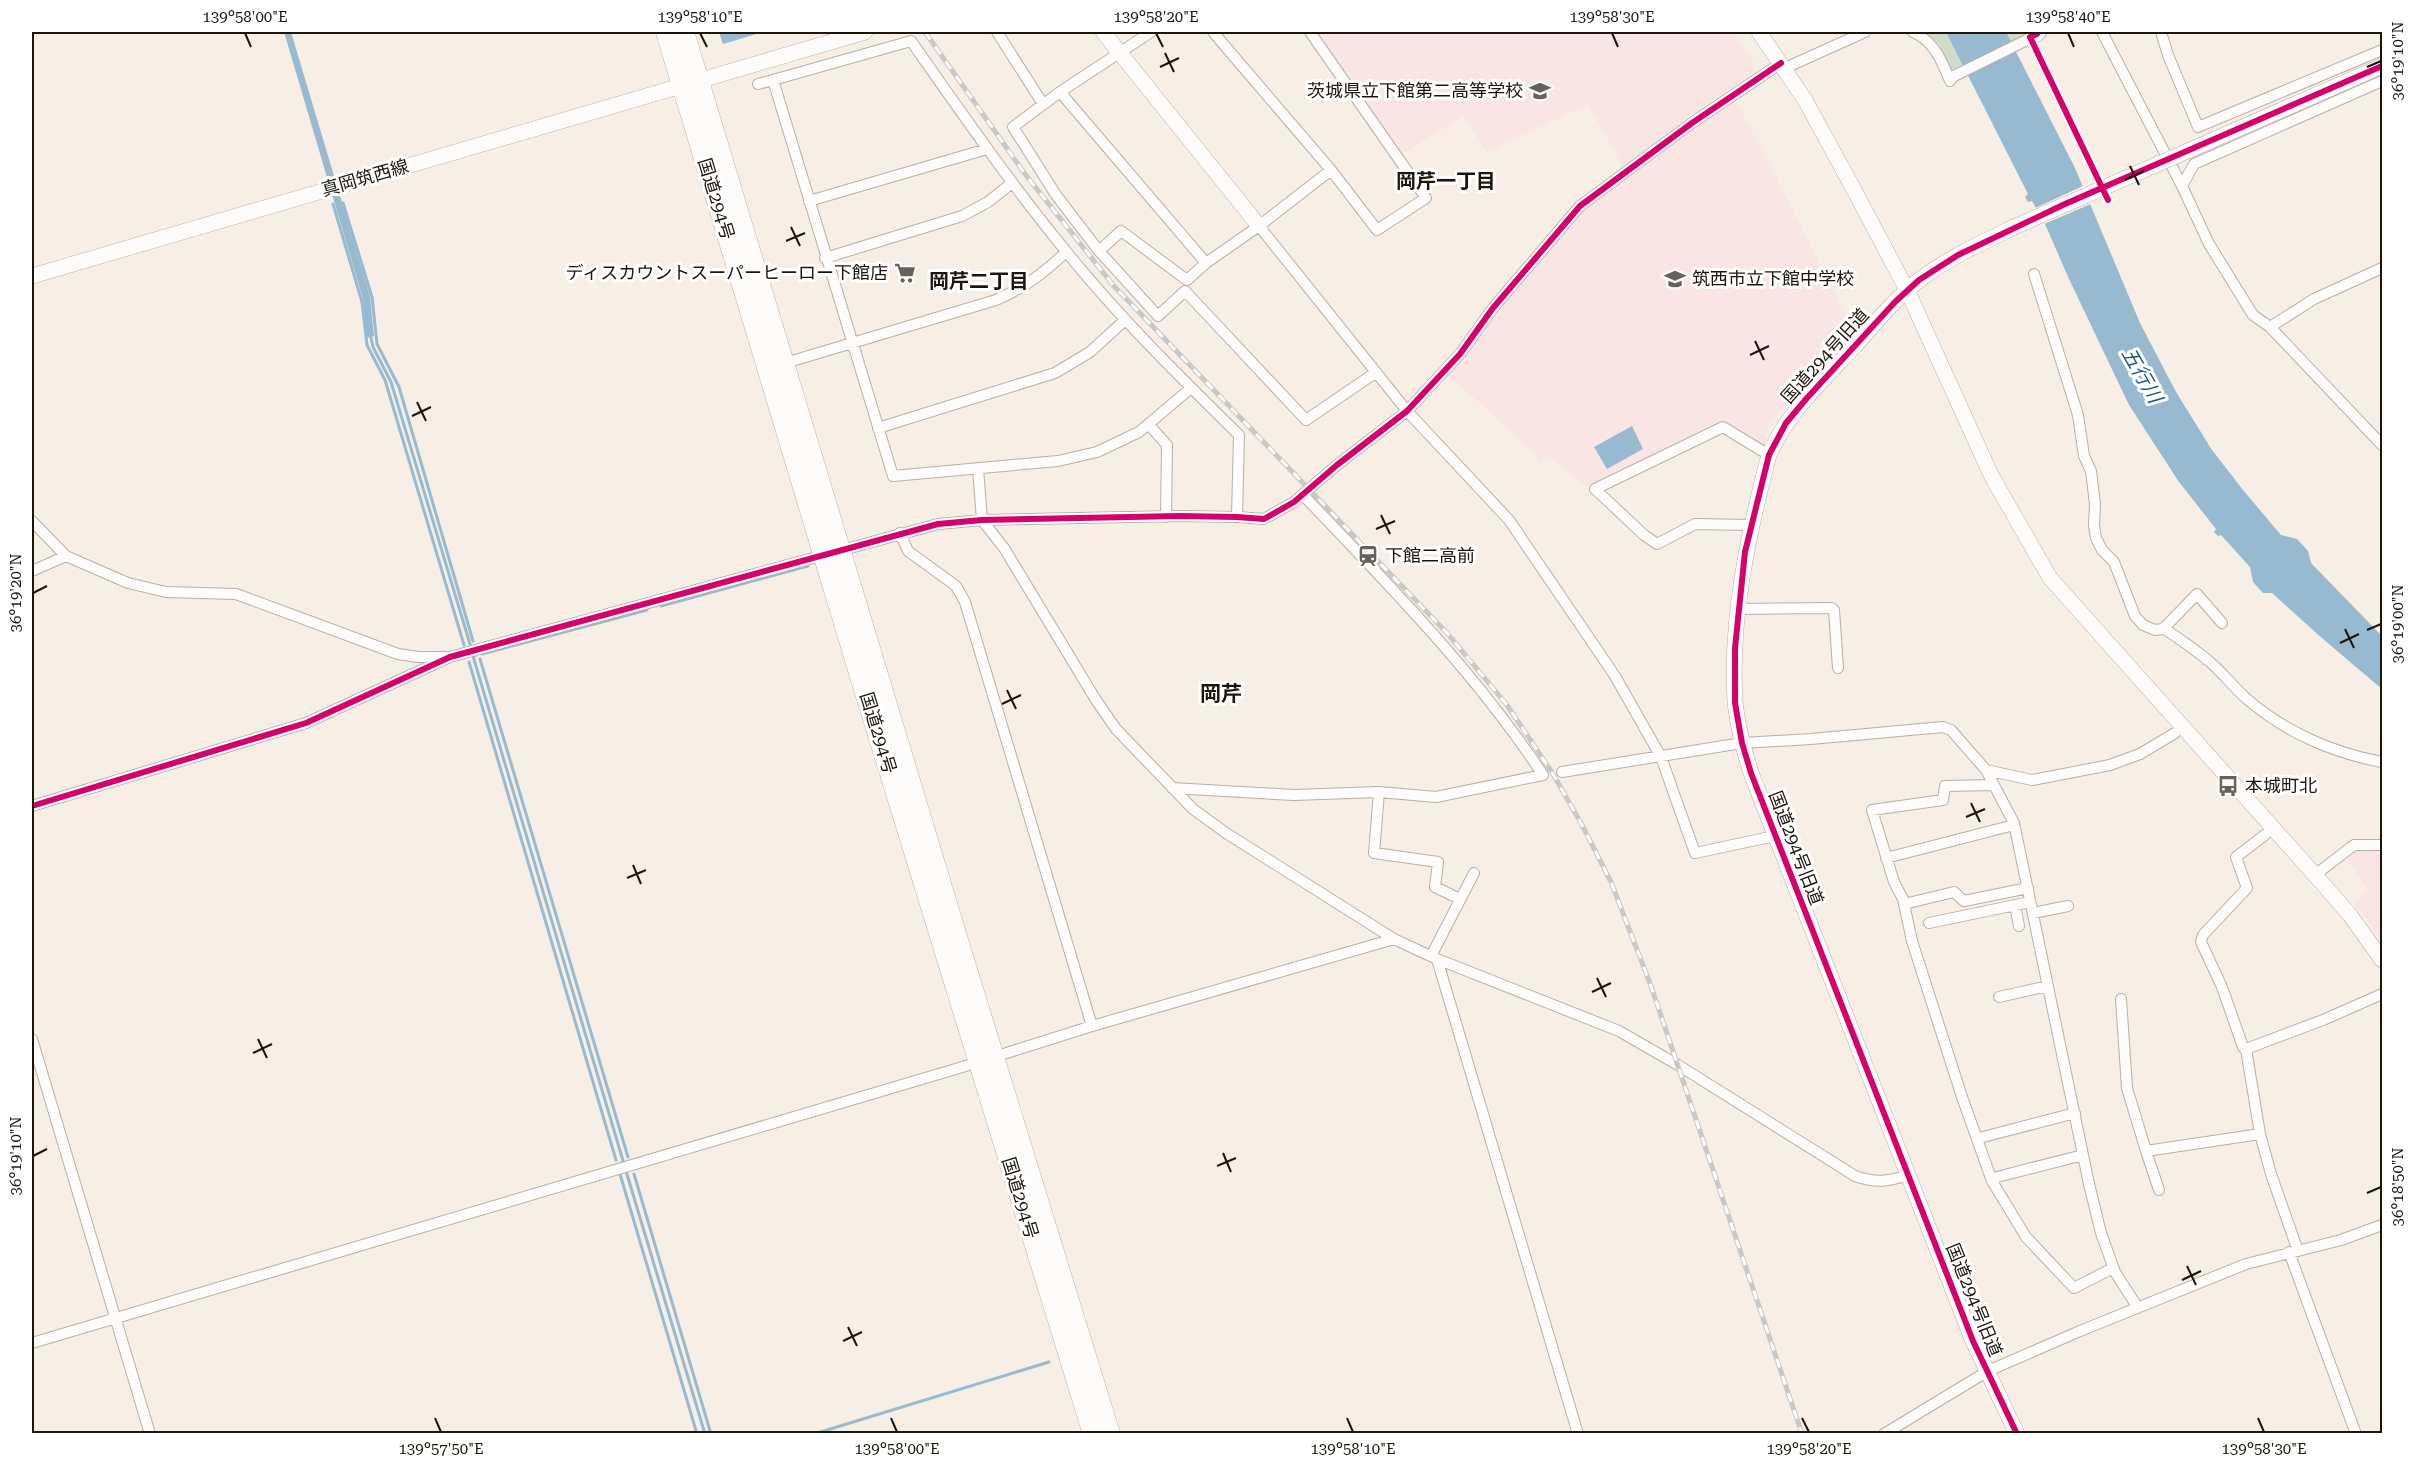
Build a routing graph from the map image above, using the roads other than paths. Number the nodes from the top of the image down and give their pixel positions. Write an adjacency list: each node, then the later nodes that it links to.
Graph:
1 (666, 32): 21 (highway, 国道294号)
2 (684, 32): 21 (highway, 国道294号)
3 (865, 32): 21 (street, 真岡筑西線)
4 (997, 32): 24 (street)
5 (1103, 32): 16 (street)
6 (1151, 32): 16 (street)
7 (1213, 32): 28 (street)
8 (1310, 32): 28 (street)
9 (1759, 32): 17 (street)
10 (1864, 32): 17 (street)
11 (1913, 32): 14 (street)
12 (2102, 32): 30 (street)
13 (2161, 32): 25 (street)
14 (2036, 35)
15 (2382, 50): 25 (street)
16 (1120, 53): 23 (street); 32 (street)
17 (1783, 65): 41 (street); 49 (street)
18 (2382, 66): 41 (street, 国道294号旧道, bridge)
19 (773, 80): 22 (street); 26 (street); 31 (street)
20 (2382, 81): 27 (street)
21 (690, 83): 39 (street, 真岡筑西線); 46 (highway, 国道294号); 62 (highway, 国道294号)
22 (758, 84)
23 (1060, 92): 24 (street); 36 (street)
24 (1043, 104): 33 (street)
25 (2198, 127): 27 (street)
26 (987, 149): 29 (street); 31 (street)
27 (2194, 164): 30 (street)
28 (1331, 170): 32 (street)
29 (1012, 183): 34 (street); 35 (street)
30 (2182, 186): 44 (street)
31 (808, 201): 35 (street)
32 (1259, 226): 36 (street); 47 (street)
33 (1099, 251): 40 (street); 42 (street)
34 (1066, 252): 43 (street); 45 (street)
35 (825, 258): 45 (street)
36 (1206, 263): 40 (street)
37 (2382, 268): 44 (street)
38 (2034, 274): 67 (street)
39 (32, 276)
40 (1187, 279): 42 (street)
41 (1907, 290): 53 (street, 国道294号旧道); 86 (street)
42 (1185, 291): 47 (street)
43 (1125, 320): 48 (street); 51 (street)
44 (2270, 327): 52 (street)
45 (851, 342): 46 (street); 51 (street)
46 (782, 364): 62 (highway, 国道294号)
47 (1375, 372): 49 (street)
48 (1191, 388): 50 (street); 57 (street)
49 (1407, 411): 55 (street); 72 (street)
50 (1149, 425): 54 (street); 56 (street)
51 (878, 428): 54 (street)
52 (2381, 440)
53 (1768, 455): 60 (street, 国道294号旧道); 60 (street)
54 (978, 468): 59 (street)
55 (1303, 495): 57 (street); 78 (street)
56 (1166, 517): 57 (street); 59 (street)
57 (1237, 517)
58 (32, 520): 63 (street)
59 (982, 520): 61 (street); 77 (street)
60 (1751, 525): 65 (street, 国道294号旧道)
61 (900, 533): 62 (street); 102 (street)
62 (833, 554): 68 (street); 105 (highway, 国道294号)
63 (66, 555): 64 (street); 68 (street)
64 (32, 571)
65 (1739, 609): 69 (street); 71 (street, 国道294号旧道)
66 (2222, 623): 67 (street)
67 (2163, 628): 73 (street)
68 (450, 657): 79 (street)
69 (1838, 668)
70 (2175, 733): 74 (street)
71 (1742, 743): 72 (street); 74 (street); 82 (street, 国道294号旧道)
72 (1661, 757): 75 (street); 82 (street)
73 (2382, 762)
74 (1986, 770): 76 (street)
75 (1562, 772)
76 (1994, 785): 80 (street); 84 (street)
77 (1172, 788): 78 (street); 95 (street)
78 (1379, 792): 88 (street)
79 (32, 806)
80 (2014, 825): 84 (street); 87 (street)
81 (2266, 834): 104 (street)
82 (1775, 836): 111 (street, 国道294号旧道)
83 (2382, 844): 86 (street)
84 (1886, 858): 89 (street)
85 (1474, 873): 88 (street)
86 (2315, 875): 97 (street)
87 (2028, 888): 89 (street); 92 (street)
88 (1460, 899): 96 (street)
89 (1904, 904): 116 (street)
90 (2015, 905): 92 (street); 93 (street); 94 (street)
91 (2068, 906): 92 (street)
92 (2032, 907): 98 (street)
93 (1929, 923)
94 (2019, 926)
95 (1394, 939): 96 (street); 102 (street)
96 (1434, 957): 111 (street); 124 (street)
97 (2382, 960)
98 (2048, 986): 100 (street); 106 (street)
99 (2382, 994): 104 (street)
100 (1999, 997)
101 (2121, 999): 109 (street)
102 (1092, 1026): 105 (street)
103 (32, 1039): 118 (street)
104 (2247, 1052): 107 (street)
105 (986, 1060): 118 (street); 122 (highway, 国道294号); 123 (highway, 国道294号)
106 (2075, 1113): 108 (street); 110 (street)
107 (2260, 1134): 109 (street); 115 (street)
108 (1983, 1137)
109 (2146, 1151): 113 (street)
110 (2083, 1155): 112 (street); 116 (street)
111 (1908, 1175): 120 (street, 国道294号旧道)
112 (1997, 1178)
113 (2159, 1190)
114 (2382, 1225): 115 (street)
115 (2294, 1252): 117 (street); 127 (street)
116 (2113, 1268): 117 (street)
117 (2139, 1308): 120 (street)
118 (116, 1318): 119 (street); 121 (street)
119 (32, 1343)
120 (1988, 1371): 125 (street); 126 (street, 国道294号旧道)
121 (150, 1434)
122 (1093, 1434)
123 (1110, 1434)
124 (1578, 1434)
125 (1884, 1434)
126 (2017, 1434)
127 (2356, 1434)

